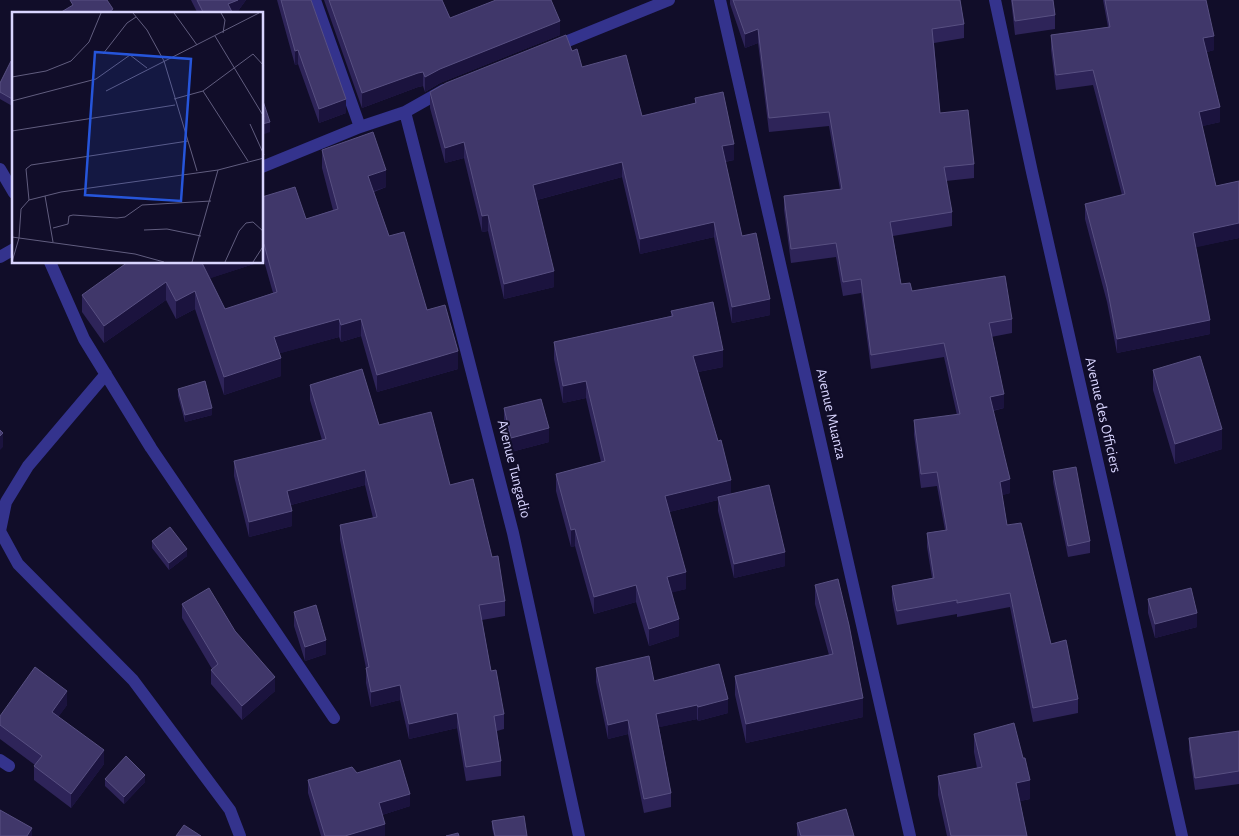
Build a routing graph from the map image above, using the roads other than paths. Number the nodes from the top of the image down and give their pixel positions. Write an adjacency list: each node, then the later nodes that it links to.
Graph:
1 (315, 0): 8 (street)
2 (669, 0): 5 (street)
3 (720, 0): 19 (street, Avenue Muanza)
4 (994, 0): 20 (street, Avenue des Officiers)
5 (542, 51)
6 (452, 87): 7 (street)
7 (405, 112): 8 (street); 18 (street, Avenue Tungadio)
8 (360, 127): 9 (street)
9 (264, 166)
10 (0, 169): 11 (street)
11 (12, 190)
12 (12, 250): 13 (street)
13 (0, 257)
14 (51, 264): 15 (street)
15 (106, 374): 16 (street); 17 (street)
16 (334, 718)
17 (240, 836)
18 (580, 836)
19 (910, 836)
20 (1182, 836)

